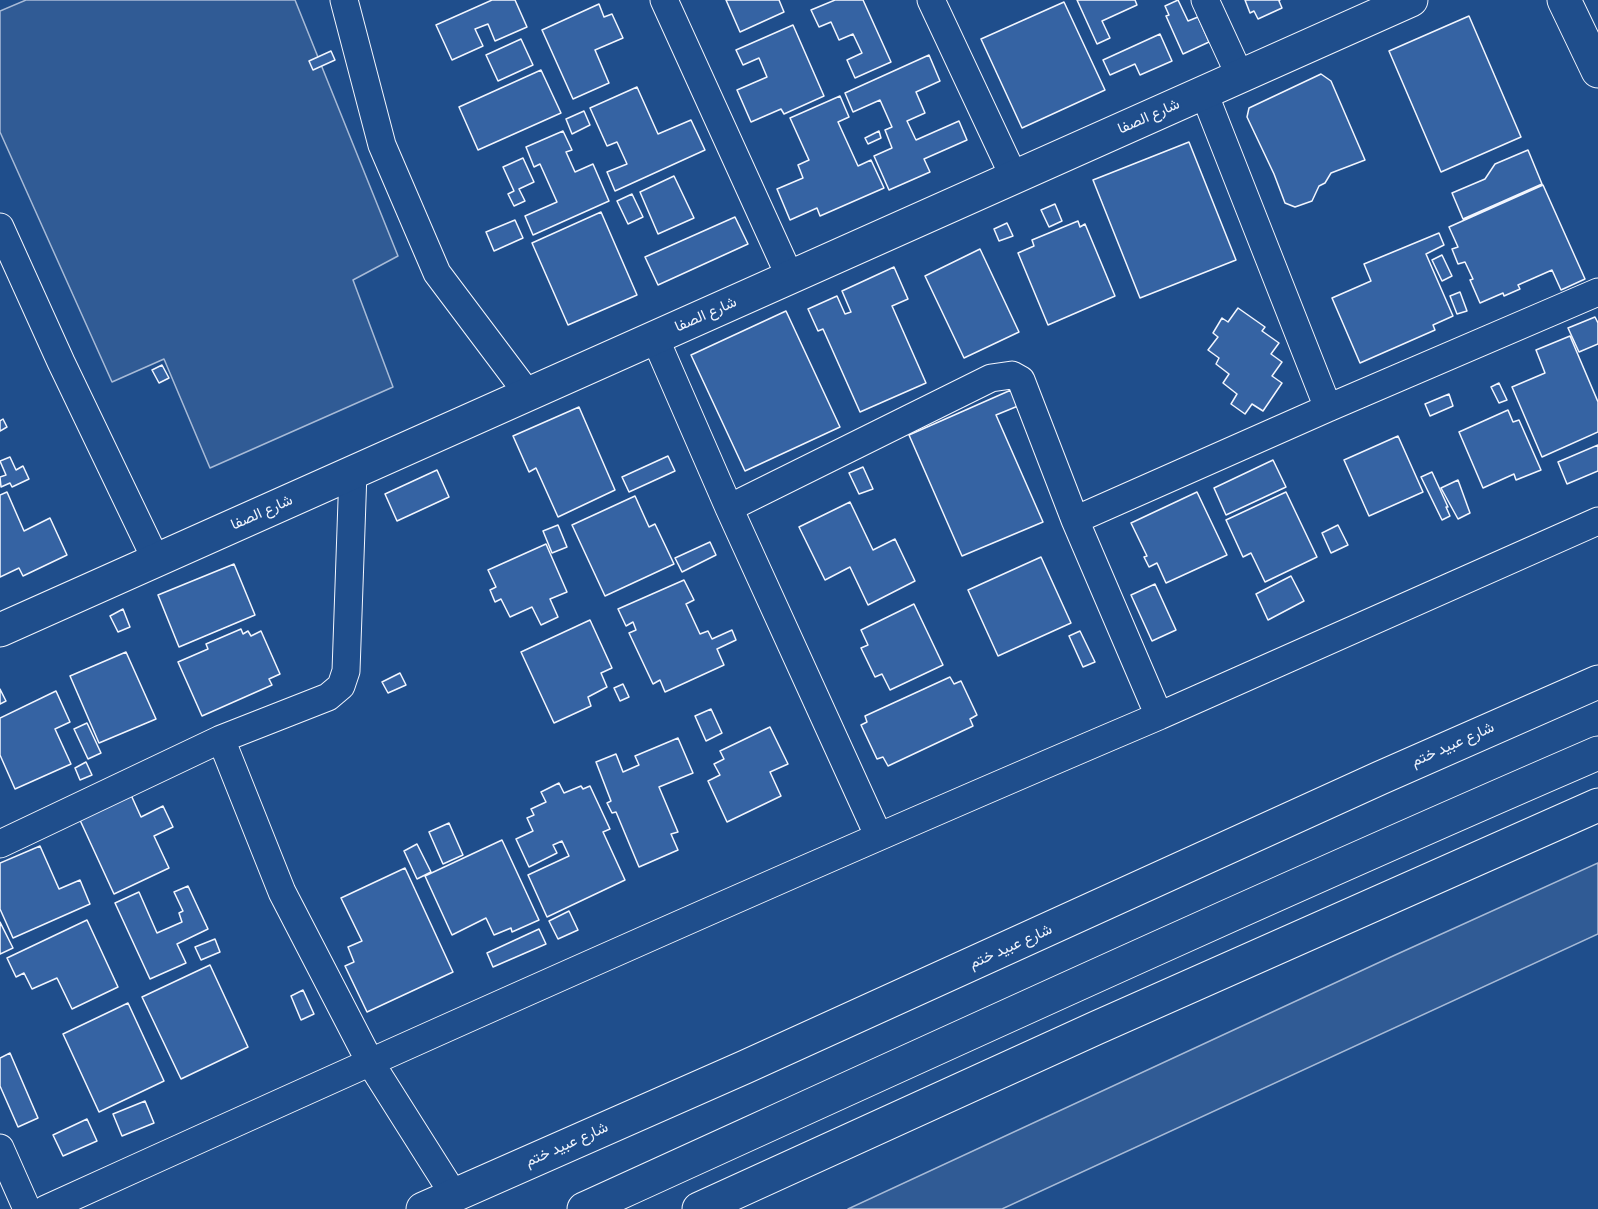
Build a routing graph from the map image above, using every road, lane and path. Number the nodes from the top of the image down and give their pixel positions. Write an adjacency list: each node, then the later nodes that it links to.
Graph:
1 (344, 0): 15 (street)
2 (664, 0): 12 (street)
3 (931, 0): 10 (street)
4 (1206, 0): 8 (street)
5 (1411, 0): 8 (street, شارع الصفا)
6 (1564, 0): 7 (street)
7 (1598, 71)
8 (1240, 76): 9 (street, شارع الصفا)
9 (1204, 93): 10 (street, شارع الصفا); 16 (street)
10 (1014, 177): 12 (street, شارع الصفا)
11 (0, 226): 21 (street)
12 (790, 278): 14 (street, شارع الصفا)
13 (1598, 292): 16 (street)
14 (655, 338): 15 (street, شارع الصفا); 18 (street)
15 (528, 394): 17 (street, شارع الصفا)
16 (1329, 408): 19 (street)
17 (352, 472): 21 (street, شارع الصفا); 25 (street)
18 (729, 508): 19 (street); 28 (street)
19 (1075, 520): 24 (street)
20 (1598, 521): 24 (street)
21 (156, 560): 22 (street, شارع الصفا)
22 (0, 630)
23 (1598, 682): 32 (street, شارع عبيد ختم)
24 (1159, 716): 28 (street)
25 (221, 739): 29 (street); 30 (street)
26 (1598, 753): 36 (street)
27 (1598, 805): 37 (street)
28 (878, 836): 30 (street)
29 (0, 844)
30 (370, 1062): 32 (street); 34 (street)
31 (0, 1148): 33 (street)
32 (454, 1195): 35 (street, شارع عبيد ختم)
33 (27, 1209)
34 (46, 1209)
35 (423, 1209)
36 (585, 1209)
37 (699, 1209)

